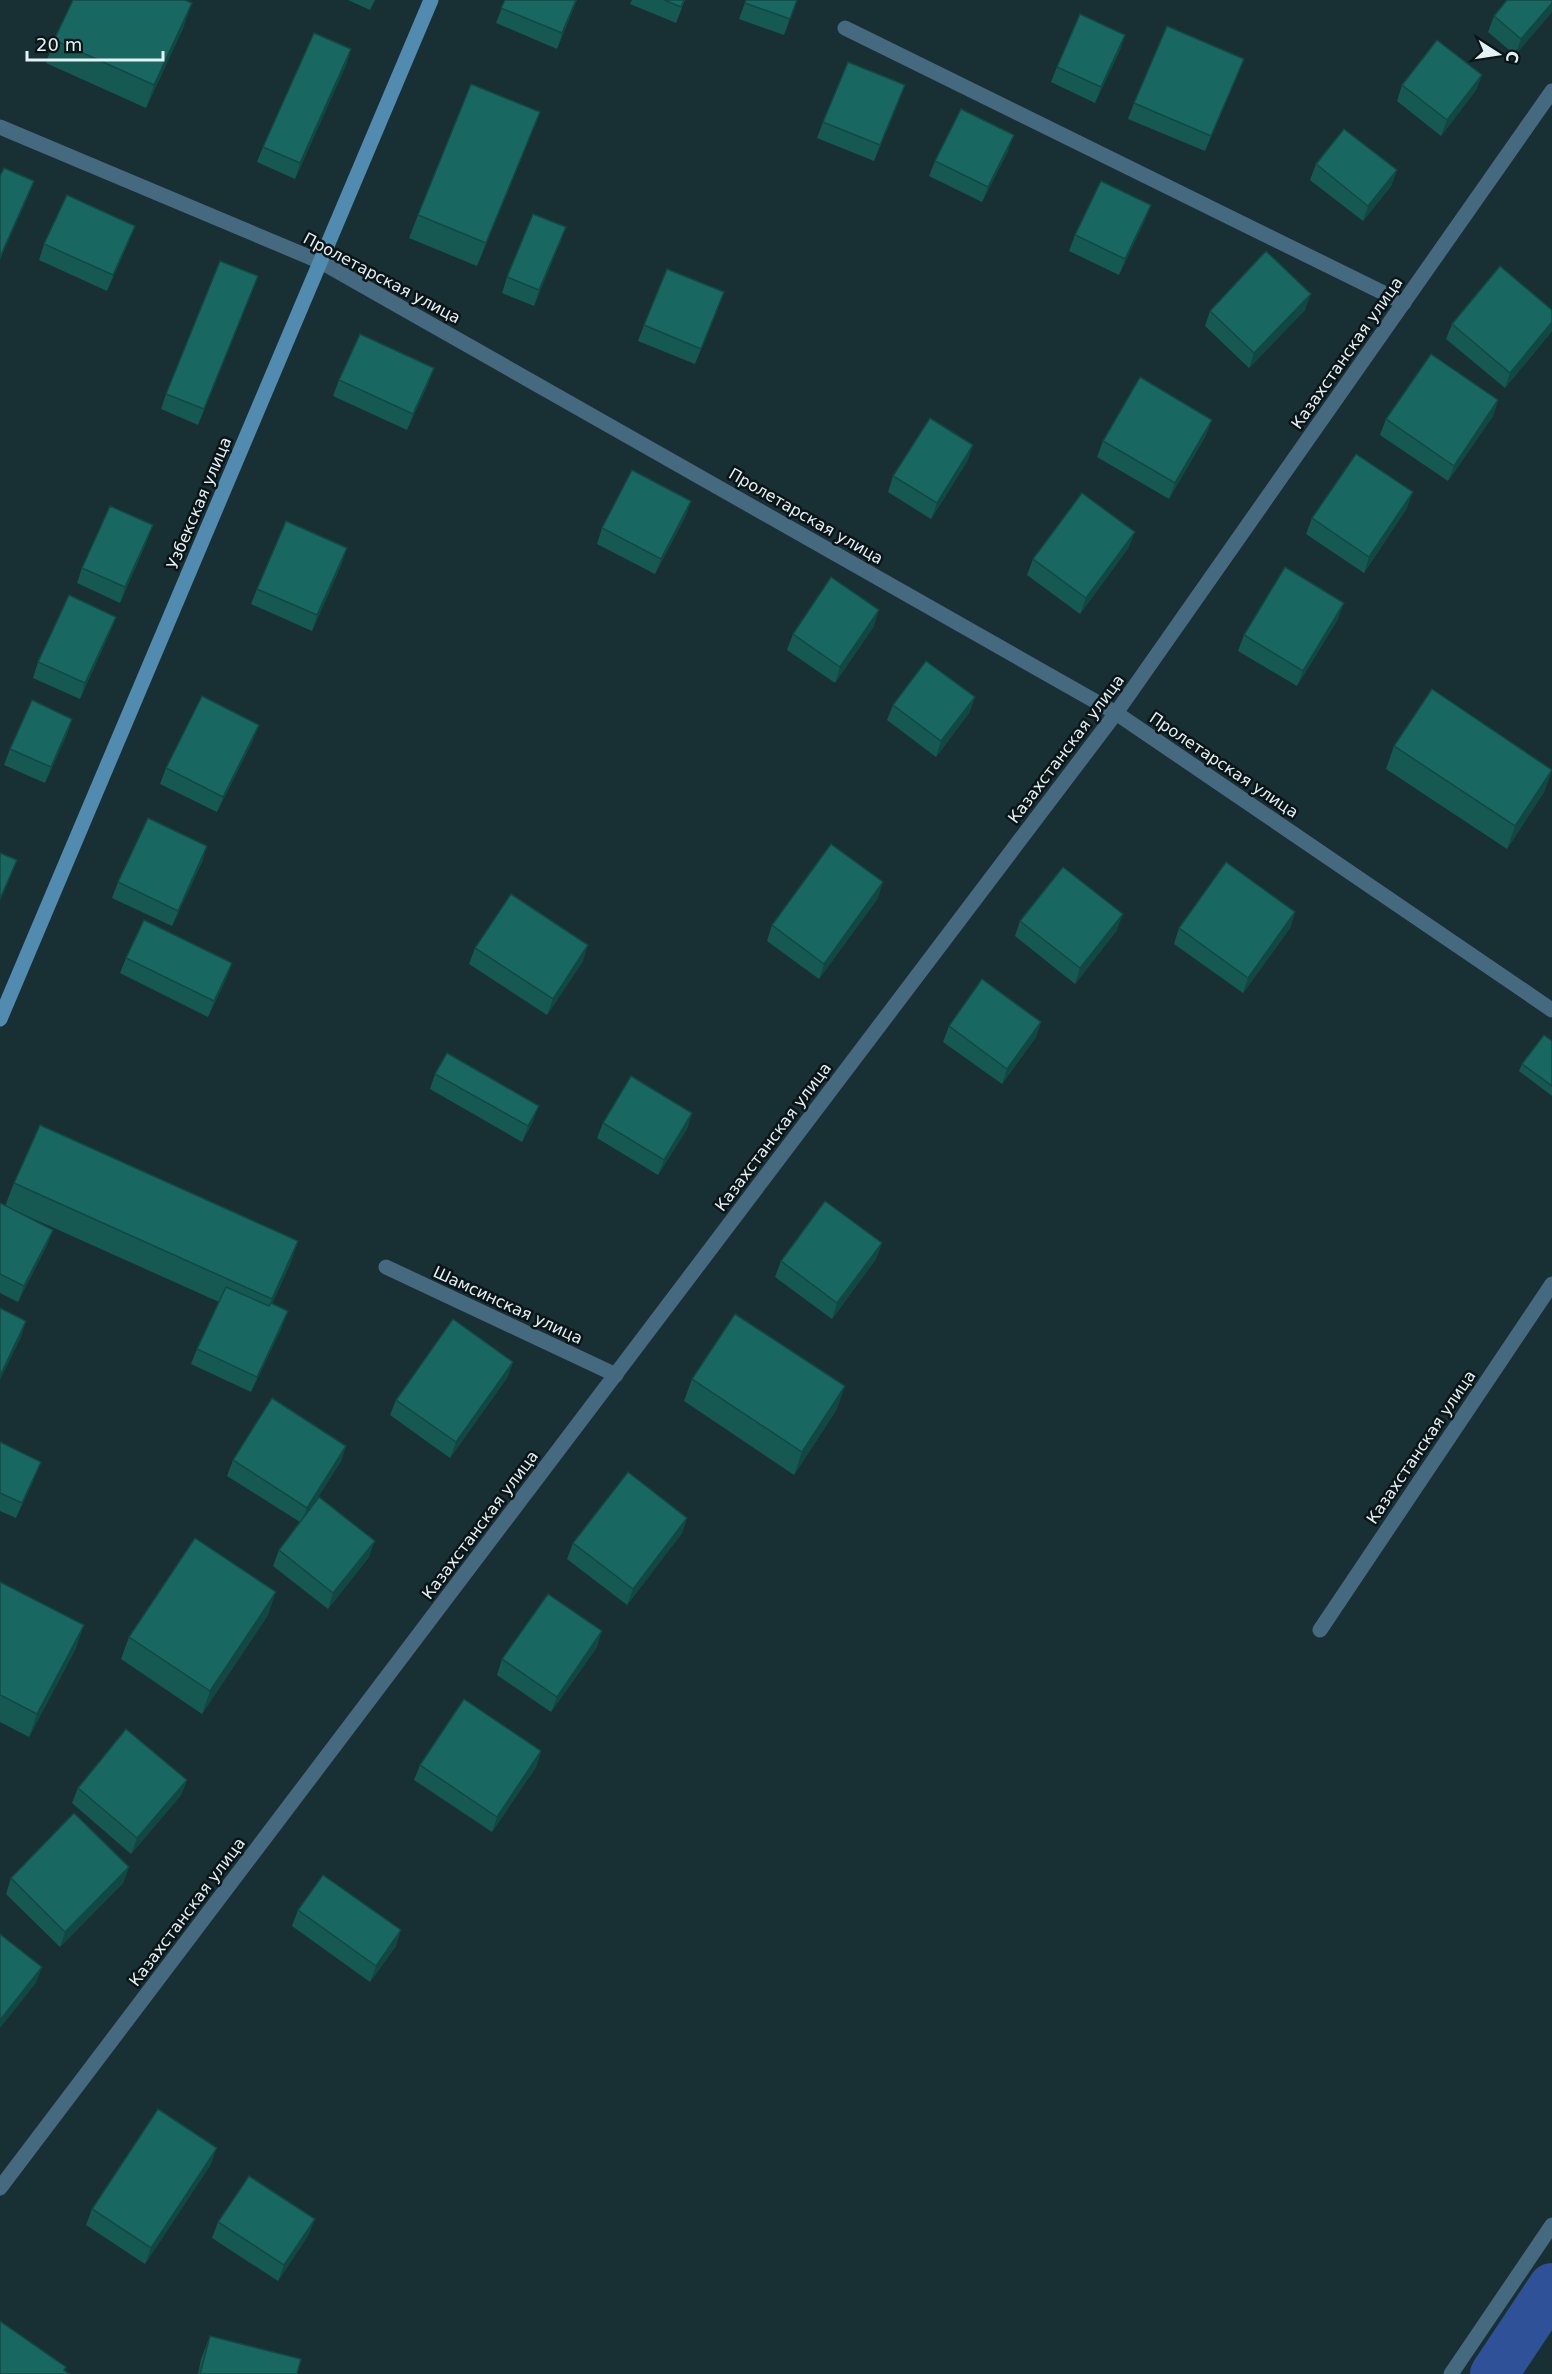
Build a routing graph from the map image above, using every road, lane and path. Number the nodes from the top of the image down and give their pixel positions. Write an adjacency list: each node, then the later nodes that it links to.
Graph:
1 (431, 0): 5 (street, Узбекская улица)
2 (845, 28): 6 (street)
3 (1552, 91): 6 (street, Казахстанская улица)
4 (0, 128): 5 (street, Пролетарская улица)
5 (321, 261): 7 (street, Пролетарская улица); 9 (street, Узбекская улица)
6 (1404, 303): 7 (street, Казахстанская улица)
7 (1116, 713): 8 (street, Пролетарская улица); 12 (street, Казахстанская улица)
8 (1552, 1011)
9 (0, 1019)
10 (386, 1267): 12 (street, Шамсинская улица)
11 (1552, 1284): 13 (street, Казахстанская улица)
12 (616, 1375): 14 (street, Казахстанская улица)
13 (1320, 1630)
14 (0, 2188)
15 (1552, 2225): 16 (street)
16 (1451, 2374)

